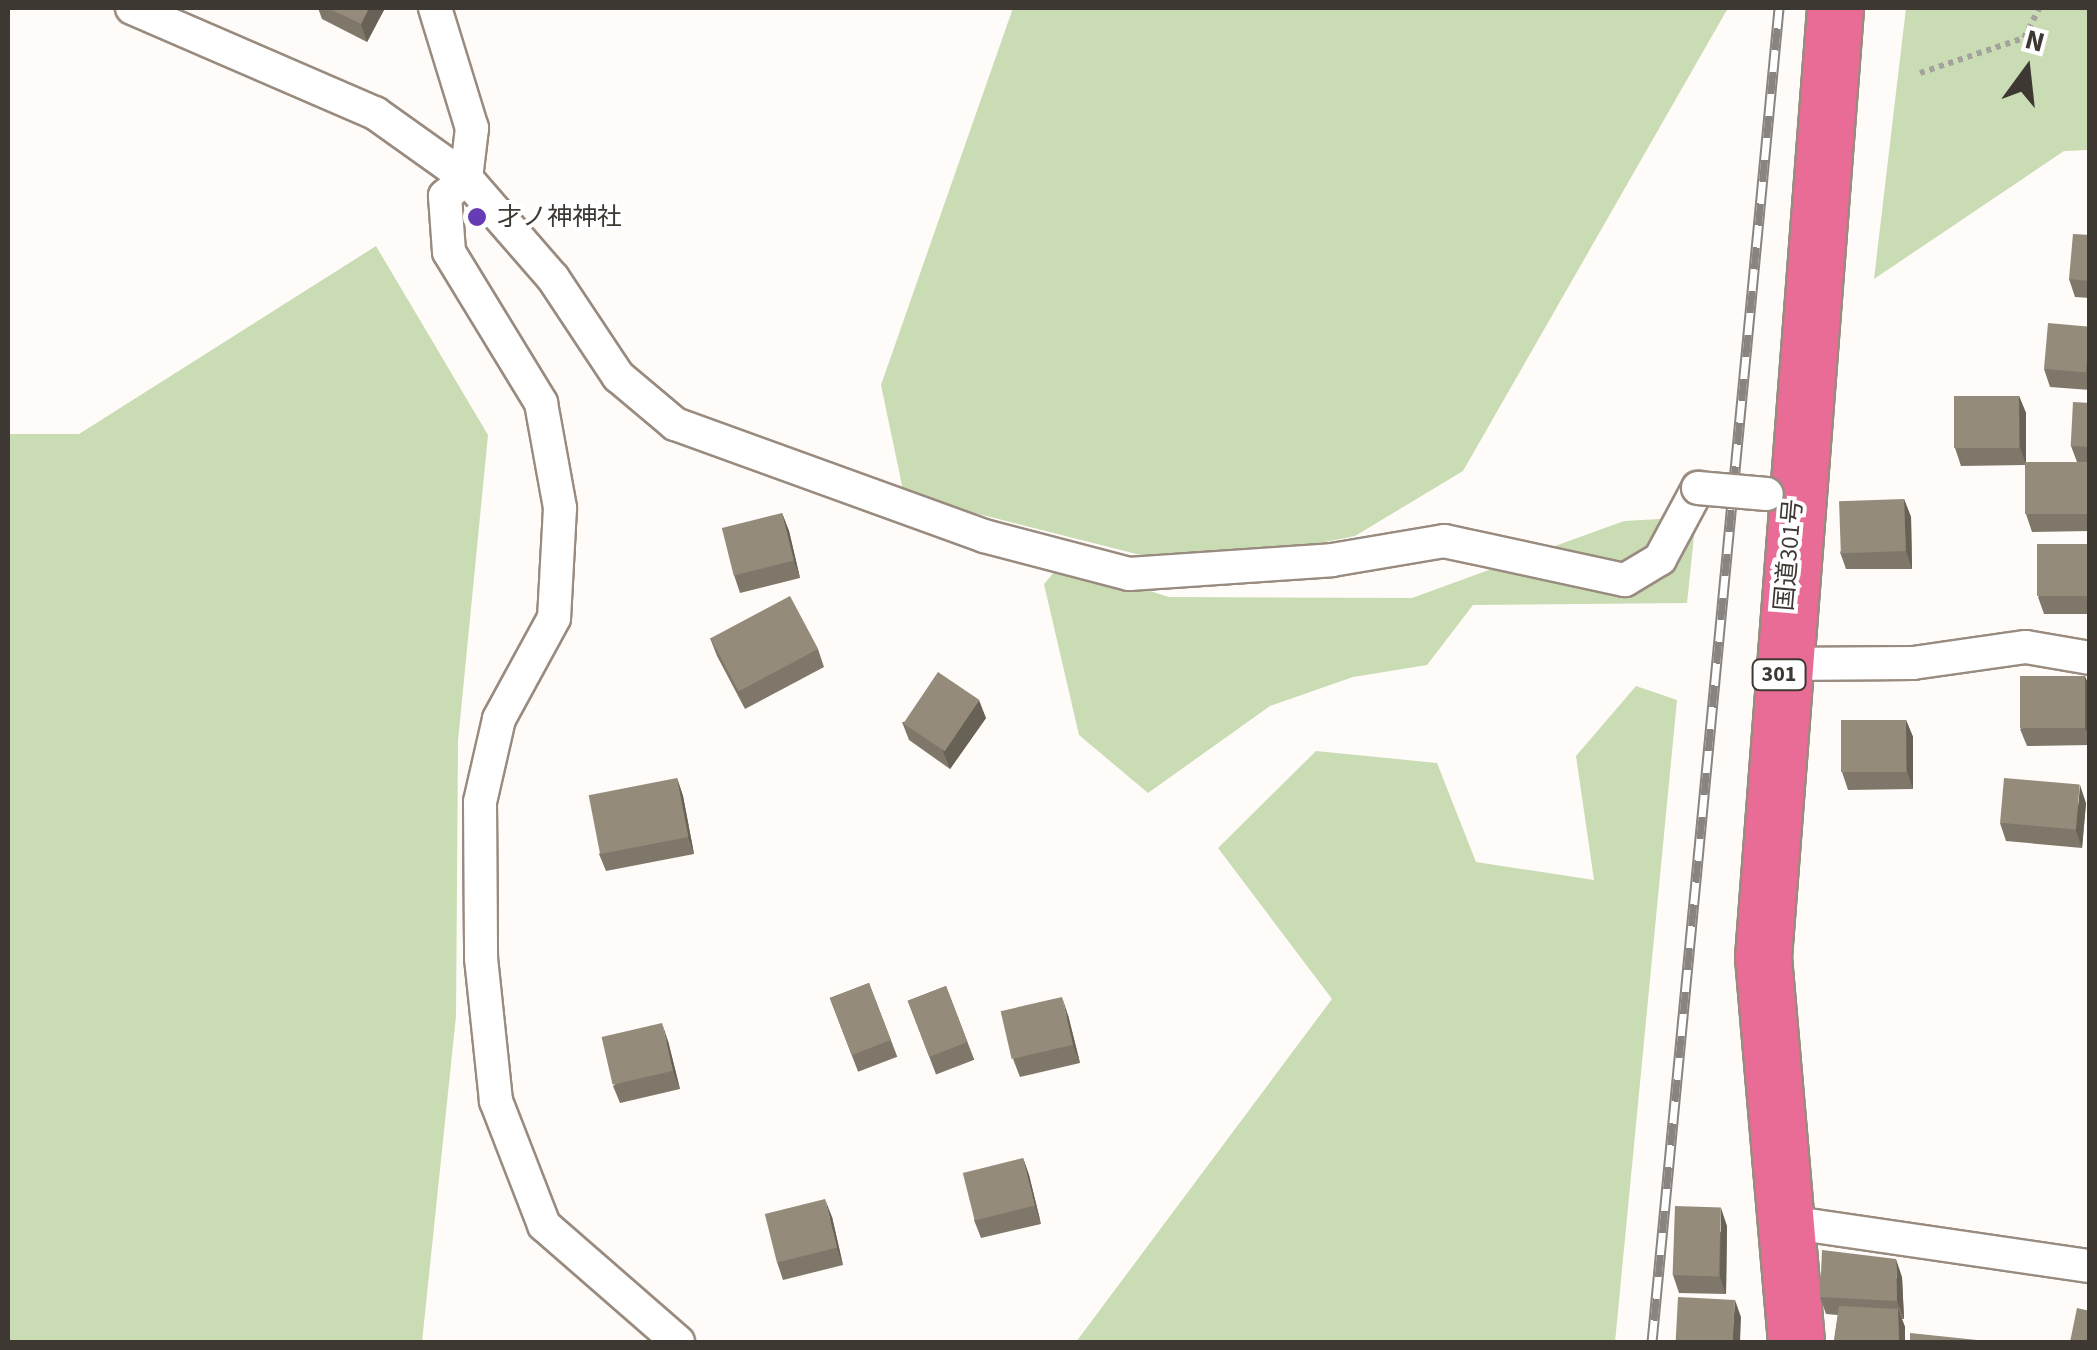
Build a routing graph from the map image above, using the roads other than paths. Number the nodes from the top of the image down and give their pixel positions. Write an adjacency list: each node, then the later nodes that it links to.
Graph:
1 (132, 8): 4 (street)
2 (434, 8): 4 (street)
3 (1835, 8): 5 (highway, 国道301号 / 301)
4 (466, 178): 5 (street, bridge); 10 (street)
5 (1781, 495): 7 (highway, 国道301号 / 301)
6 (2090, 658): 7 (street)
7 (1779, 664): 8 (highway, 国道301号 / 301)
8 (1780, 1221): 9 (street); 11 (highway, 国道301号 / 301)
9 (2090, 1266)
10 (678, 1342)
11 (1796, 1342)

